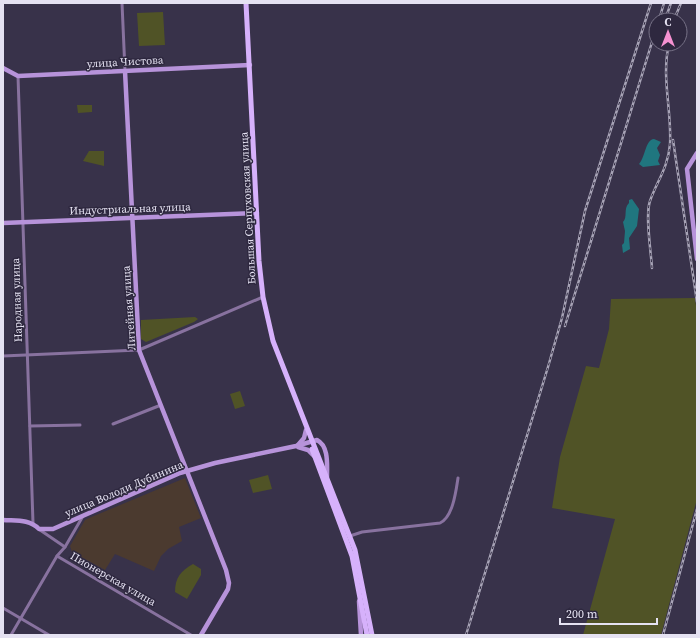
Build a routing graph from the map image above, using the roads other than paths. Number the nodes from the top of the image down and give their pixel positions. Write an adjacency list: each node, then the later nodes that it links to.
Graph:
1 (122, 3): 5 (street, Литейная улица)
2 (246, 3): 3 (main road, Большая Серпуховская улица)
3 (250, 66): 5 (street, улица Чистова); 8 (main road, Большая Серпуховская улица)
4 (3, 68): 6 (street)
5 (125, 72): 6 (street, улица Чистова); 9 (street, Литейная улица)
6 (18, 76): 10 (street, Народная улица)
7 (697, 153): 12 (street)
8 (257, 213): 9 (street, Индустриальная улица); 13 (main road, Большая Серпуховская улица)
9 (133, 218): 10 (street, Индустриальная улица); 14 (street, Литейная улица)
10 (23, 222): 11 (street, Индустриальная улица); 15 (street, Народная улица)
11 (3, 223)
12 (697, 259)
13 (264, 297): 14 (street); 21 (main road, Большая Серпуховская улица)
14 (139, 350): 15 (street); 17 (street, Литейная улица)
15 (27, 355): 16 (street); 20 (street, Народная улица)
16 (3, 356)
17 (161, 405): 18 (street); 25 (street, Литейная улица)
18 (113, 424)
19 (80, 425): 20 (street)
20 (30, 426): 30 (street, Народная улица)
21 (306, 430): 22 (main road, Большая Серпуховская улица); 23 (street)
22 (311, 442): 23 (street, улица Володи Дубинина); 24 (main road, Большая Серпуховская улица); 26 (main road, Большая Серпуховская улица); 26 (street)
23 (296, 446): 24 (street); 25 (street, улица Володи Дубинина)
24 (314, 456): 35 (main road, Большая Серпуховская улица)
25 (187, 471): 28 (street, улица Володи Дубинина); 41 (street, Литейная улица)
26 (327, 477): 32 (main road, Большая Серпуховская улица)
27 (458, 478): 32 (street)
28 (83, 516): 31 (street, улица Володи Дубинина); 33 (street)
29 (3, 520): 30 (street)
30 (33, 523): 31 (street, Пионерская улица)
31 (39, 529): 33 (street, Пионерская улица)
32 (350, 536): 44 (main road, Большая Серпуховская улица)
33 (64, 547): 34 (street, Пионерская улица)
34 (57, 556): 37 (street); 40 (street, Пионерская улица)
35 (360, 594): 42 (street); 43 (main road, Большая Серпуховская улица)
36 (3, 608): 37 (street)
37 (21, 618): 38 (street); 39 (street)
38 (11, 635)
39 (49, 635)
40 (191, 635)
41 (201, 635)
42 (361, 635)
43 (367, 635)
44 (373, 635)

